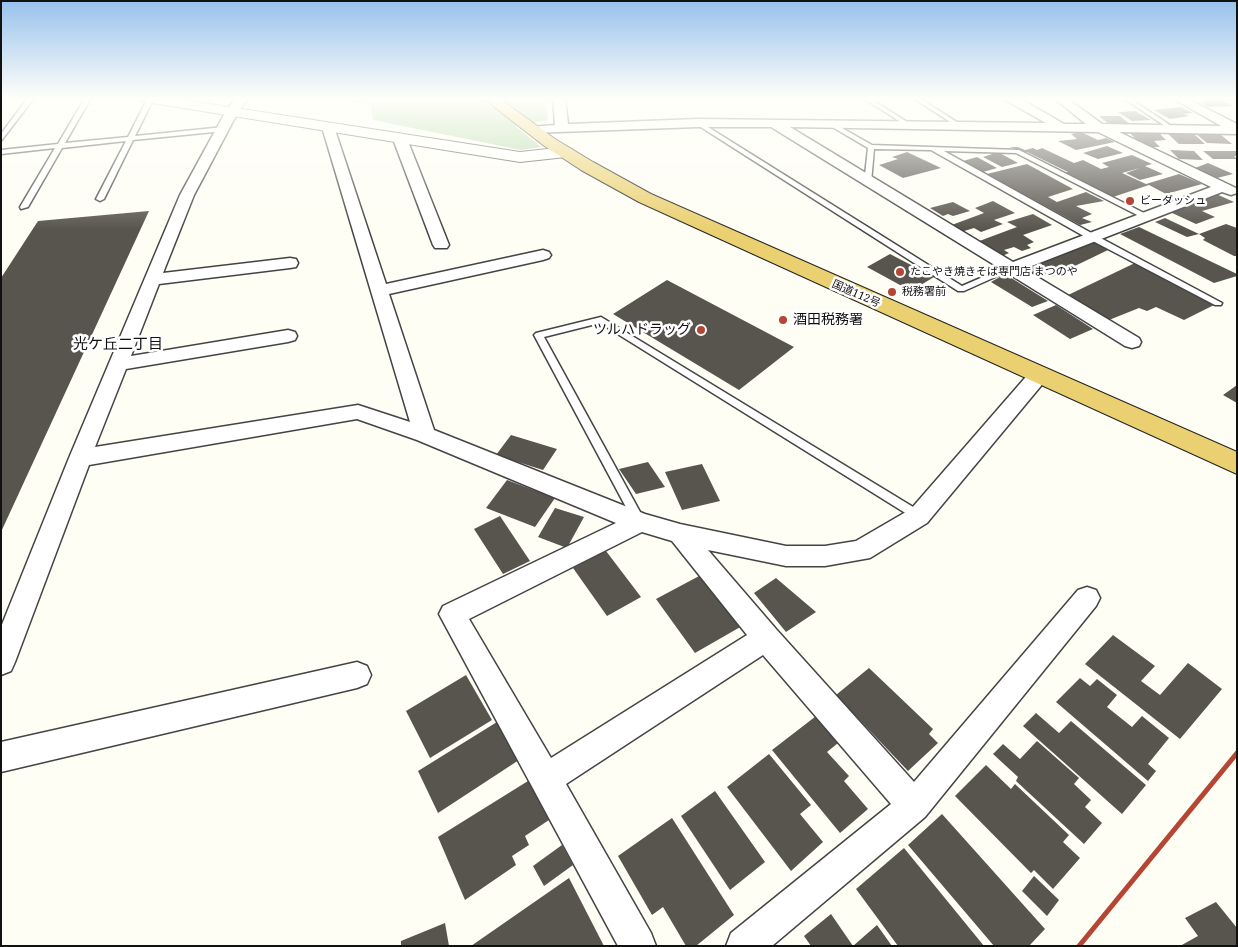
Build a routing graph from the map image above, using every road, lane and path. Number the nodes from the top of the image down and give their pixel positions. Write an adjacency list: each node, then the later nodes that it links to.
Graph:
1 (62, 142): 13 (lane)
2 (93, 142): 13 (lane)
3 (128, 142): 20 (lane)
4 (217, 142): 28 (street)
5 (333, 142): 29 (street)
6 (402, 142): 24 (street)
7 (426, 142): 17 (street)
8 (553, 142): 17 (highway, 国道112号)
9 (728, 142): 27 (lane)
10 (804, 142): 18 (street)
11 (863, 142): 14 (lane)
12 (1130, 142): 19 (street)
13 (60, 146): 16 (lane); 21 (lane)
14 (871, 147): 15 (lane); 18 (lane)
15 (933, 148): 22 (lane); 23 (lane)
16 (1, 152)
17 (566, 152): 34 (highway, 国道112号)
18 (867, 182): 27 (street)
19 (1230, 190): 22 (street)
20 (100, 199)
21 (24, 207)
22 (1146, 216): 23 (street)
23 (1092, 237): 27 (street); 30 (lane)
24 (441, 245)
25 (543, 255): 29 (street)
26 (290, 263): 28 (street)
27 (1009, 268): 32 (street)
28 (152, 280): 33 (street)
29 (380, 291): 35 (street)
30 (1218, 302)
31 (288, 336): 33 (street)
32 (1132, 342)
33 (119, 364): 36 (street)
34 (1038, 376): 37 (highway, 国道112号); 38 (street)
35 (425, 435): 36 (street); 39 (street)
36 (80, 458): 43 (street)
37 (1237, 464)
38 (919, 516): 39 (lane); 40 (street)
39 (640, 522): 40 (street); 46 (street)
40 (680, 534): 42 (street)
41 (1087, 598): 47 (street)
42 (766, 638): 46 (street); 47 (street)
43 (1, 662)
44 (357, 675): 45 (street)
45 (1, 756)
46 (546, 780): 48 (street)
47 (914, 806): 49 (street)
48 (638, 946)
49 (744, 946)

